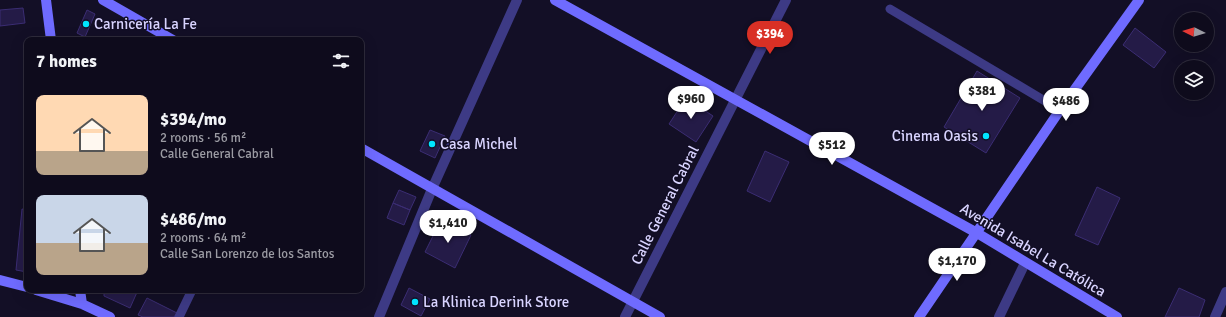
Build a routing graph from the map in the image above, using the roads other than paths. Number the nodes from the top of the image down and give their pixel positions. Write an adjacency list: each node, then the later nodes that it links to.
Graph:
1 (46, 0): 8 (street)
2 (103, 0): 9 (street)
3 (517, 0): 13 (street)
4 (555, 0): 10 (street, Avenida Isabel La Católica)
5 (786, 0): 10 (street, Calle General Cabral)
6 (1139, 0): 11 (street)
7 (890, 9): 11 (lane)
8 (51, 37)
9 (168, 37)
10 (735, 100): 14 (street, Avenida Isabel La Católica); 22 (street, Calle General Cabral)
11 (1060, 110): 14 (street)
12 (364, 150): 13 (street)
13 (432, 189): 22 (street); 27 (street)
14 (977, 234): 15 (street, Avenida Isabel La Católica); 30 (street)
15 (1025, 263): 31 (street); 32 (street, Avenida Isabel La Católica)
16 (0, 280): 17 (street)
17 (24, 287)
18 (1226, 292): 33 (street)
19 (46, 293): 23 (street)
20 (80, 293): 23 (street)
21 (191, 293): 26 (lane)
22 (632, 301): 28 (street, Calle General Cabral); 29 (street)
23 (82, 304): 24 (street); 25 (street)
24 (96, 317)
25 (110, 317)
26 (179, 317)
27 (379, 317)
28 (624, 317)
29 (660, 317)
30 (919, 317)
31 (999, 317)
32 (1117, 317)
33 (1215, 317)

